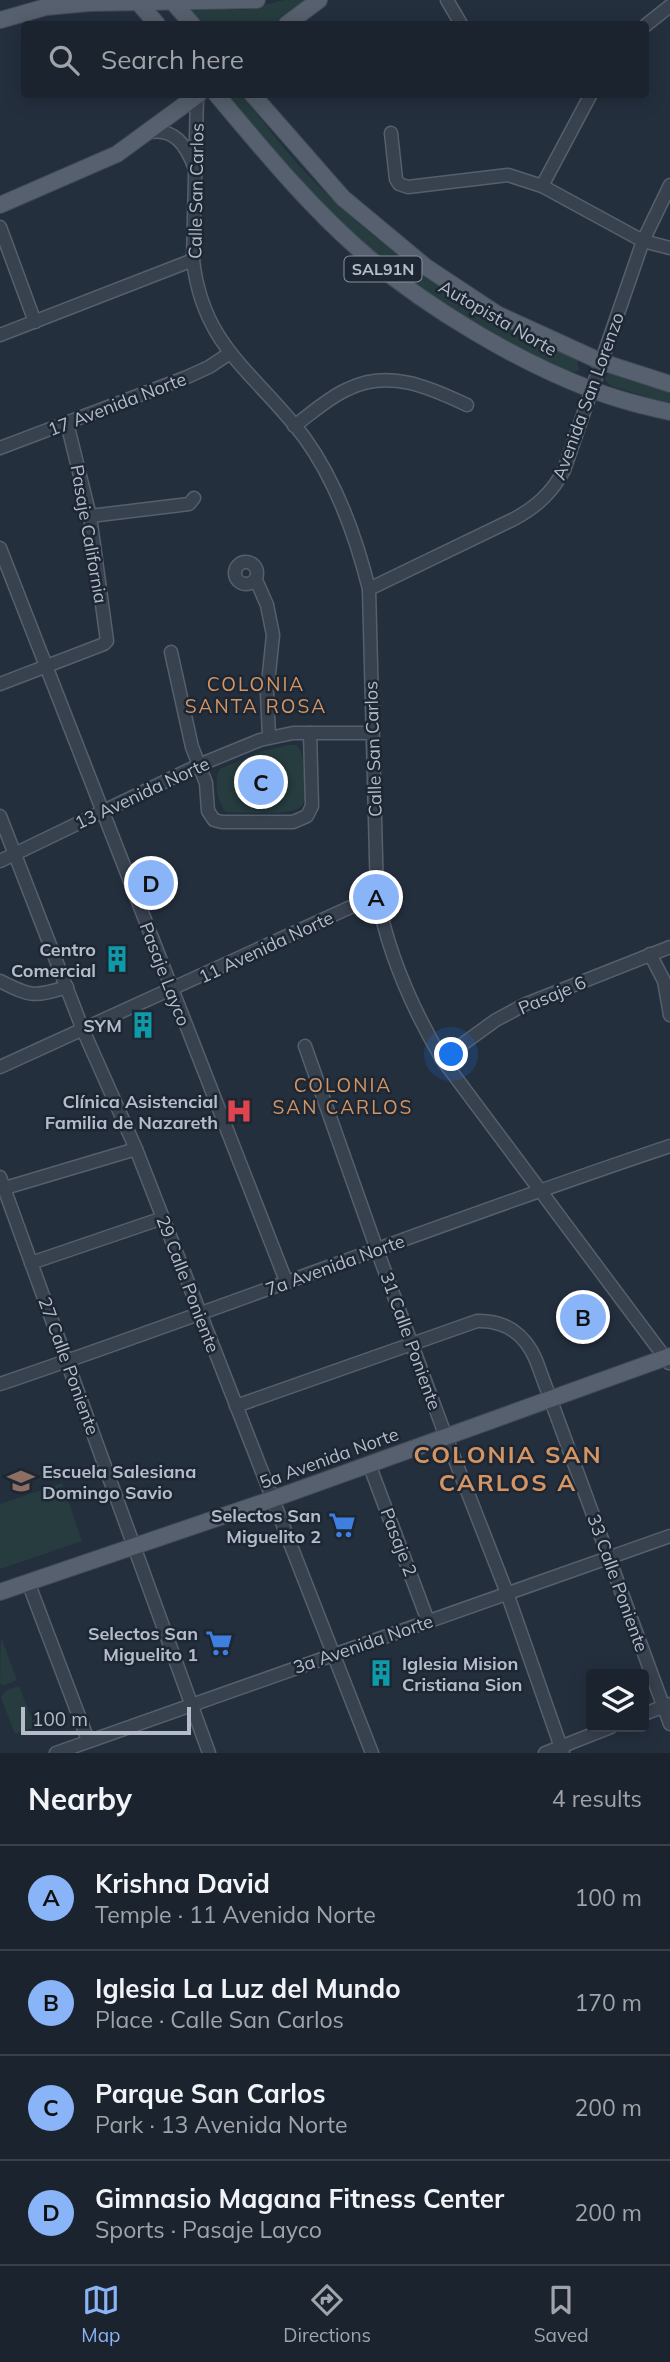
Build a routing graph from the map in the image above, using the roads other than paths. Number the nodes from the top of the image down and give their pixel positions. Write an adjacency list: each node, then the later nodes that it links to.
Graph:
1 (171, 0): 2 (main road); 6 (main road); 10 (main road)
2 (257, 0)
3 (319, 0): 11 (main road)
4 (447, 0): 12 (street)
5 (91, 1): 6 (main road); 8 (main road)
6 (137, 1): 9 (main road)
7 (670, 6): 13 (street)
8 (0, 20)
9 (154, 21)
10 (189, 21)
11 (291, 21)
12 (459, 21)
13 (649, 23)
14 (194, 98): 21 (main road)
15 (198, 98): 23 (street, Calle San Carlos)
16 (219, 98): 36 (main road, Autopista Norte / SAL91N)
17 (255, 98): 20 (main road, Autopista Norte / SAL91N)
18 (264, 98): 20 (main road)
19 (587, 98): 25 (street)
20 (271, 116): 34 (main road, Autopista Norte / SAL91N)
21 (150, 132): 23 (street); 26 (main road)
22 (391, 133): 25 (street)
23 (196, 170): 30 (street, Calle San Carlos)
24 (670, 185): 28 (street, Avenida San Lorenzo)
25 (542, 186): 28 (street)
26 (0, 205)
27 (0, 227): 31 (street)
28 (643, 242): 29 (street); 34 (street, Avenida San Lorenzo)
29 (670, 248)
30 (194, 260): 31 (street); 33 (street, Calle San Carlos)
31 (35, 322): 32 (street)
32 (0, 335)
33 (230, 353): 39 (street, 17 Avenida Norte); 40 (street, Calle San Carlos)
34 (602, 362): 35 (main road, Autopista Norte / SAL91N); 36 (street, Avenida San Lorenzo)
35 (670, 384)
36 (593, 390): 38 (main road, Autopista Norte / SAL91N); 46 (street, Avenida San Lorenzo)
37 (467, 405): 40 (street)
38 (670, 412)
39 (67, 423): 41 (street, 17 Avenida Norte); 43 (street, Pasaje California)
40 (294, 426): 46 (street, Calle San Carlos)
41 (0, 448)
42 (194, 498): 43 (street)
43 (90, 516): 48 (street, Pasaje California)
44 (0, 548): 48 (street, Pasaje Layco)
45 (256, 580): 52 (street)
46 (369, 589): 51 (street, Calle San Carlos)
47 (171, 652): 53 (street)
48 (47, 666): 49 (street); 54 (street, Pasaje Layco)
49 (0, 684)
50 (310, 733): 51 (street, 13 Avenida Norte); 52 (street, 13 Avenida Norte); 53 (street)
51 (372, 733): 58 (street, Calle San Carlos)
52 (269, 737): 53 (street, 13 Avenida Norte)
53 (199, 765): 54 (street, 13 Avenida Norte)
54 (102, 811): 56 (street, 13 Avenida Norte); 63 (street, Pasaje Layco)
55 (0, 816): 56 (street, 29 Calle Poniente)
56 (15, 854): 57 (street, 13 Avenida Norte); 62 (street, 29 Calle Poniente)
57 (0, 861)
58 (377, 895): 63 (street, 11 Avenida Norte); 67 (street, Calle San Carlos)
59 (670, 947): 60 (street, Pasaje 6)
60 (650, 954): 64 (street); 67 (street, Pasaje 6)
61 (0, 981): 62 (street)
62 (67, 986): 65 (street, 29 Calle Poniente)
63 (171, 990): 65 (street, 11 Avenida Norte); 76 (street, Pasaje Layco)
64 (670, 1015)
65 (83, 1030): 68 (street, 11 Avenida Norte); 70 (street, 29 Calle Poniente)
66 (305, 1046): 74 (street, 31 Calle Poniente)
67 (442, 1059): 72 (street, Calle San Carlos)
68 (0, 1067)
69 (670, 1146): 72 (street, 7a Avenida Norte)
70 (136, 1149): 71 (street); 73 (street, 29 Calle Poniente)
71 (2, 1183): 75 (street, 27 Calle Poniente)
72 (540, 1189): 74 (street, 7a Avenida Norte); 79 (street, Calle San Carlos)
73 (163, 1218): 75 (street); 77 (street, 29 Calle Poniente)
74 (377, 1250): 76 (street, 7a Avenida Norte); 78 (street, 31 Calle Poniente)
75 (32, 1263): 80 (street, 27 Calle Poniente)
76 (286, 1282): 77 (street, 7a Avenida Norte)
77 (201, 1314): 80 (street, 7a Avenida Norte); 83 (street, 29 Calle Poniente)
78 (411, 1343): 82 (street, 33 Calle Poniente); 83 (street, 33 Calle Poniente); 84 (street, 31 Calle Poniente)
79 (668, 1359): 82 (main road, 5a Avenida Norte)
80 (67, 1361): 81 (street, 7a Avenida Norte); 88 (street, 27 Calle Poniente)
81 (0, 1384)
82 (550, 1398): 84 (main road, 5a Avenida Norte); 89 (street, 33 Calle Poniente)
83 (236, 1406): 86 (street, 29 Calle Poniente)
84 (446, 1437): 85 (main road, 5a Avenida Norte); 92 (street, 31 Calle Poniente)
85 (369, 1464): 86 (main road, 5a Avenida Norte); 93 (street, Pasaje 2)
86 (273, 1499): 88 (main road, 5a Avenida Norte); 94 (street, 29 Calle Poniente)
87 (670, 1536): 89 (street, 3a Avenida Norte)
88 (134, 1546): 90 (main road, 5a Avenida Norte); 95 (street, 27 Calle Poniente)
89 (609, 1557): 92 (street, 3a Avenida Norte); 96 (street, 33 Calle Poniente)
90 (28, 1582): 91 (main road, 5a Avenida Norte); 100 (street)
91 (0, 1592)
92 (507, 1593): 93 (street, 3a Avenida Norte); 101 (street, 31 Calle Poniente)
93 (428, 1621): 94 (street, 3a Avenida Norte)
94 (333, 1654): 95 (street, 3a Avenida Norte); 104 (street, 29 Calle Poniente)
95 (191, 1704): 100 (street, 3a Avenida Norte); 103 (street, 27 Calle Poniente)
96 (667, 1705): 97 (street); 98 (street, 33 Calle Poniente)
97 (649, 1712)
98 (670, 1724)
99 (600, 1732): 101 (street)
100 (88, 1740): 102 (street, 3a Avenida Norte)
101 (562, 1750): 105 (street)
102 (56, 1753)
103 (209, 1753)
104 (372, 1753)
105 (545, 1753)

